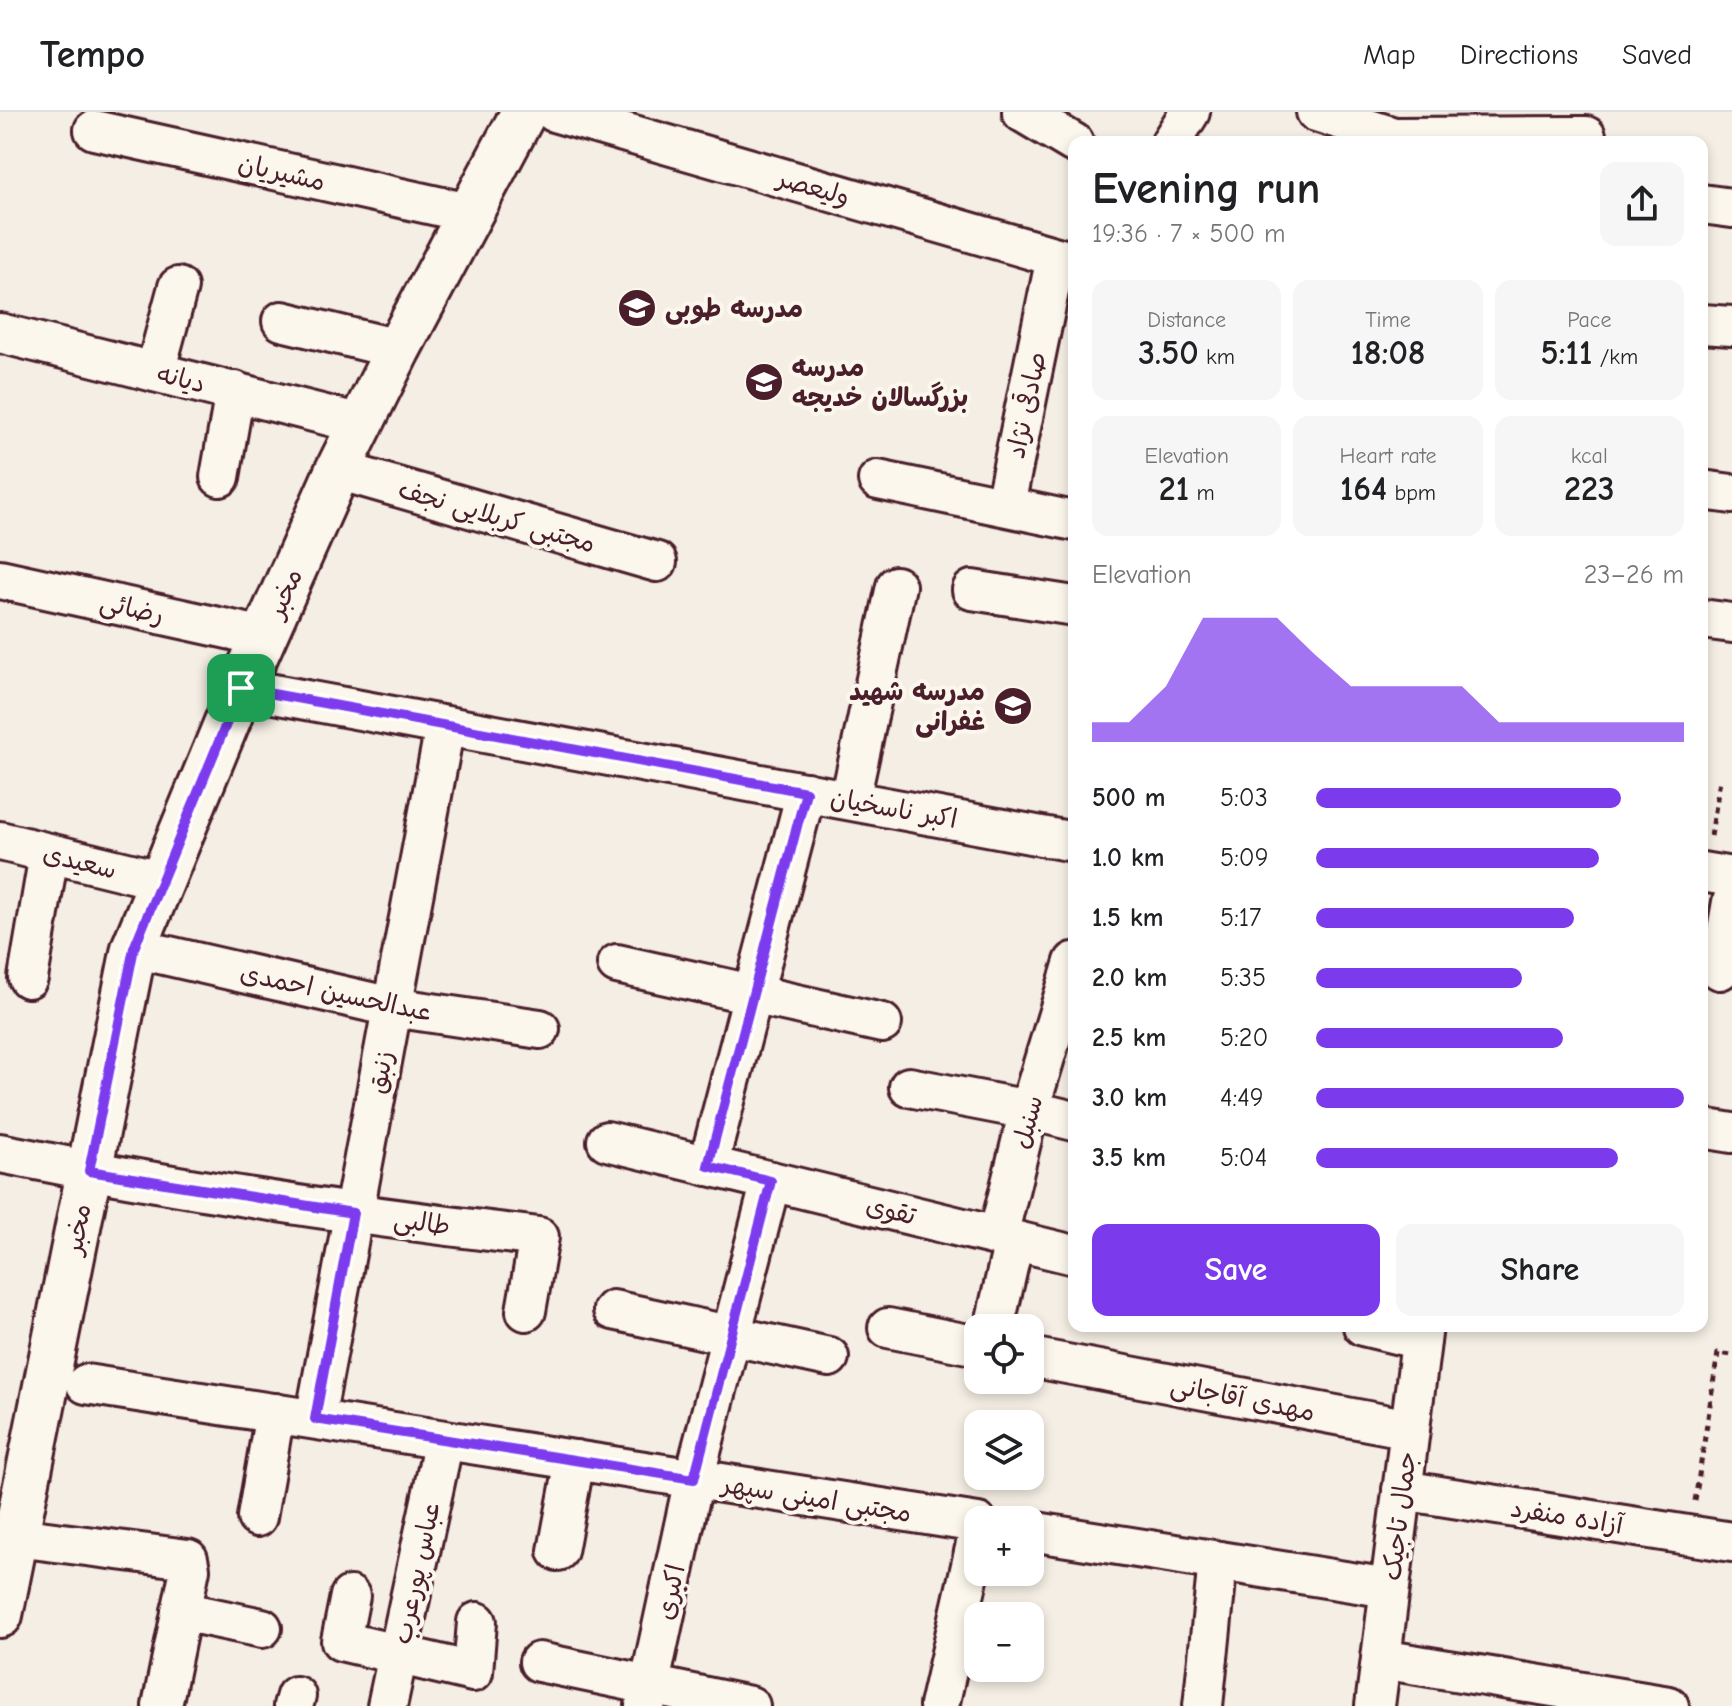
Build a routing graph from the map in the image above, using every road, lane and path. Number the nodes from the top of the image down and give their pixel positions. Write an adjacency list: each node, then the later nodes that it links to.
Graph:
1 (524, 112): 14 (main road, مخبر)
2 (554, 112): 15 (street, ولیعصر)
3 (1022, 112): 11 (street)
4 (1190, 112): 8 (street)
5 (1316, 112): 9 (street)
6 (94, 130): 14 (street, مشیریان)
7 (1587, 130): 10 (street)
8 (1175, 136)
9 (1391, 136)
10 (1422, 136)
11 (1068, 139)
12 (1708, 205): 13 (street)
13 (1732, 208)
14 (469, 213): 21 (main road, مخبر)
15 (1065, 260): 30 (street, صادقی نژاد)
16 (178, 287): 22 (street)
17 (282, 321): 21 (street)
18 (1708, 324): 19 (street)
19 (1732, 326)
20 (0, 333): 22 (street, دیانه)
21 (398, 349): 24 (main road, مخبر)
22 (155, 372): 23 (street, دیانه)
23 (235, 391): 24 (street, دیانه); 26 (street)
24 (361, 424): 25 (main road, مخبر)
25 (338, 470): 32 (street, مجتبی کربلایی نجف); 39 (main road, مخبر)
26 (220, 477)
27 (878, 480): 30 (street)
28 (1708, 491): 29 (street)
29 (1732, 494)
30 (1005, 505): 31 (street)
31 (1068, 520)
32 (657, 562)
33 (0, 579): 39 (street, رضائی)
34 (896, 586): 44 (street)
35 (972, 590): 36 (street)
36 (1068, 605)
37 (1708, 620): 38 (street)
38 (1732, 623)
39 (264, 637): 40 (main road, مخبر)
40 (241, 688): 41 (street, اکبر ناسخیان); 49 (main road, مخبر)
41 (445, 726): 43 (street, اکبر ناسخیان); 57 (street, زنبق)
42 (1720, 780): 48 (path)
43 (806, 792): 44 (street, اکبر ناسخیان); 56 (street)
44 (850, 800): 46 (street, اکبر ناسخیان)
45 (0, 841): 47 (street, سعیدی)
46 (1068, 841)
47 (49, 854): 49 (street, سعیدی); 54 (street)
48 (1713, 874)
49 (160, 880): 51 (main road, مخبر)
50 (1732, 902): 53 (street)
51 (134, 948): 57 (street, عبدالحسین احمدی); 68 (main road, مخبر)
52 (617, 964): 56 (street)
53 (1720, 970)
54 (28, 978)
55 (1068, 982): 61 (street, سنبل)
56 (753, 994): 58 (street); 67 (street)
57 (392, 1007): 59 (street, عبدالحسین احمدی); 70 (street, زنبق)
58 (882, 1023)
59 (540, 1029)
60 (909, 1087): 61 (street)
61 (1029, 1110): 62 (street); 71 (street, سنبل)
62 (1068, 1120)
63 (1708, 1129): 64 (street)
64 (1732, 1133)
65 (607, 1141): 67 (street, تقوی)
66 (0, 1153): 68 (street, طالبی)
67 (708, 1166): 69 (street, تقوی)
68 (89, 1171): 70 (street, طالبی); 89 (main road, مخبر)
69 (771, 1181): 71 (street, تقوی); 78 (street, اکبری)
70 (353, 1213): 74 (street, طالبی); 85 (street, زنبق)
71 (1006, 1238): 72 (street, تقوی); 75 (street, سنبل)
72 (1068, 1254)
73 (613, 1310): 78 (street)
74 (526, 1311)
75 (996, 1314)
76 (888, 1328): 79 (street)
77 (1422, 1333): 86 (street, جمال تاجیک)
78 (731, 1337): 81 (street); 90 (street, اکبری)
79 (964, 1343)
80 (1732, 1355): 95 (path)
81 (829, 1357)
82 (1044, 1360): 86 (street, مهدی آقاجانی)
83 (86, 1384): 84 (street, مجتبی امینی سپهر)
84 (275, 1413): 85 (street, مجتبی امینی سپهر); 92 (street)
85 (315, 1419): 87 (street, مجتبی امینی سپهر)
86 (1410, 1429): 91 (street, جمال تاجیک)
87 (444, 1440): 88 (street, مجتبی امینی سپهر); 107 (street, عباس پورعرب)
88 (575, 1460): 90 (street, مجتبی امینی سپهر); 98 (street)
89 (14, 1473): 96 (main road, مخبر)
90 (694, 1479): 93 (street, مجتبی امینی سپهر); 110 (street, اکبری)
91 (1402, 1490): 95 (street, آزاده منفرد); 101 (street, جمال تاجیک)
92 (257, 1517)
93 (964, 1521)
94 (1044, 1533): 99 (street)
95 (1690, 1535): 97 (street, آزاده منفرد)
96 (16, 1537): 103 (street); 104 (main road, مخبر)
97 (1732, 1542)
98 (558, 1551)
99 (1218, 1561): 101 (street); 115 (street)
100 (966, 1586): 114 (street)
101 (1389, 1588): 108 (street, جمال تاجیک)
102 (350, 1596): 107 (street)
103 (181, 1611): 106 (street); 111 (street)
104 (0, 1615)
105 (477, 1622): 107 (street)
106 (262, 1628)
107 (398, 1656): 112 (street, عباس پورعرب)
108 (1381, 1659): 116 (street, جمال تاجیک); 117 (street)
109 (539, 1662): 110 (street)
110 (647, 1695): 113 (street)
111 (162, 1706)
112 (387, 1706)
113 (750, 1706)
114 (939, 1706)
115 (1203, 1706)
116 (1375, 1706)
117 (1669, 1706)

